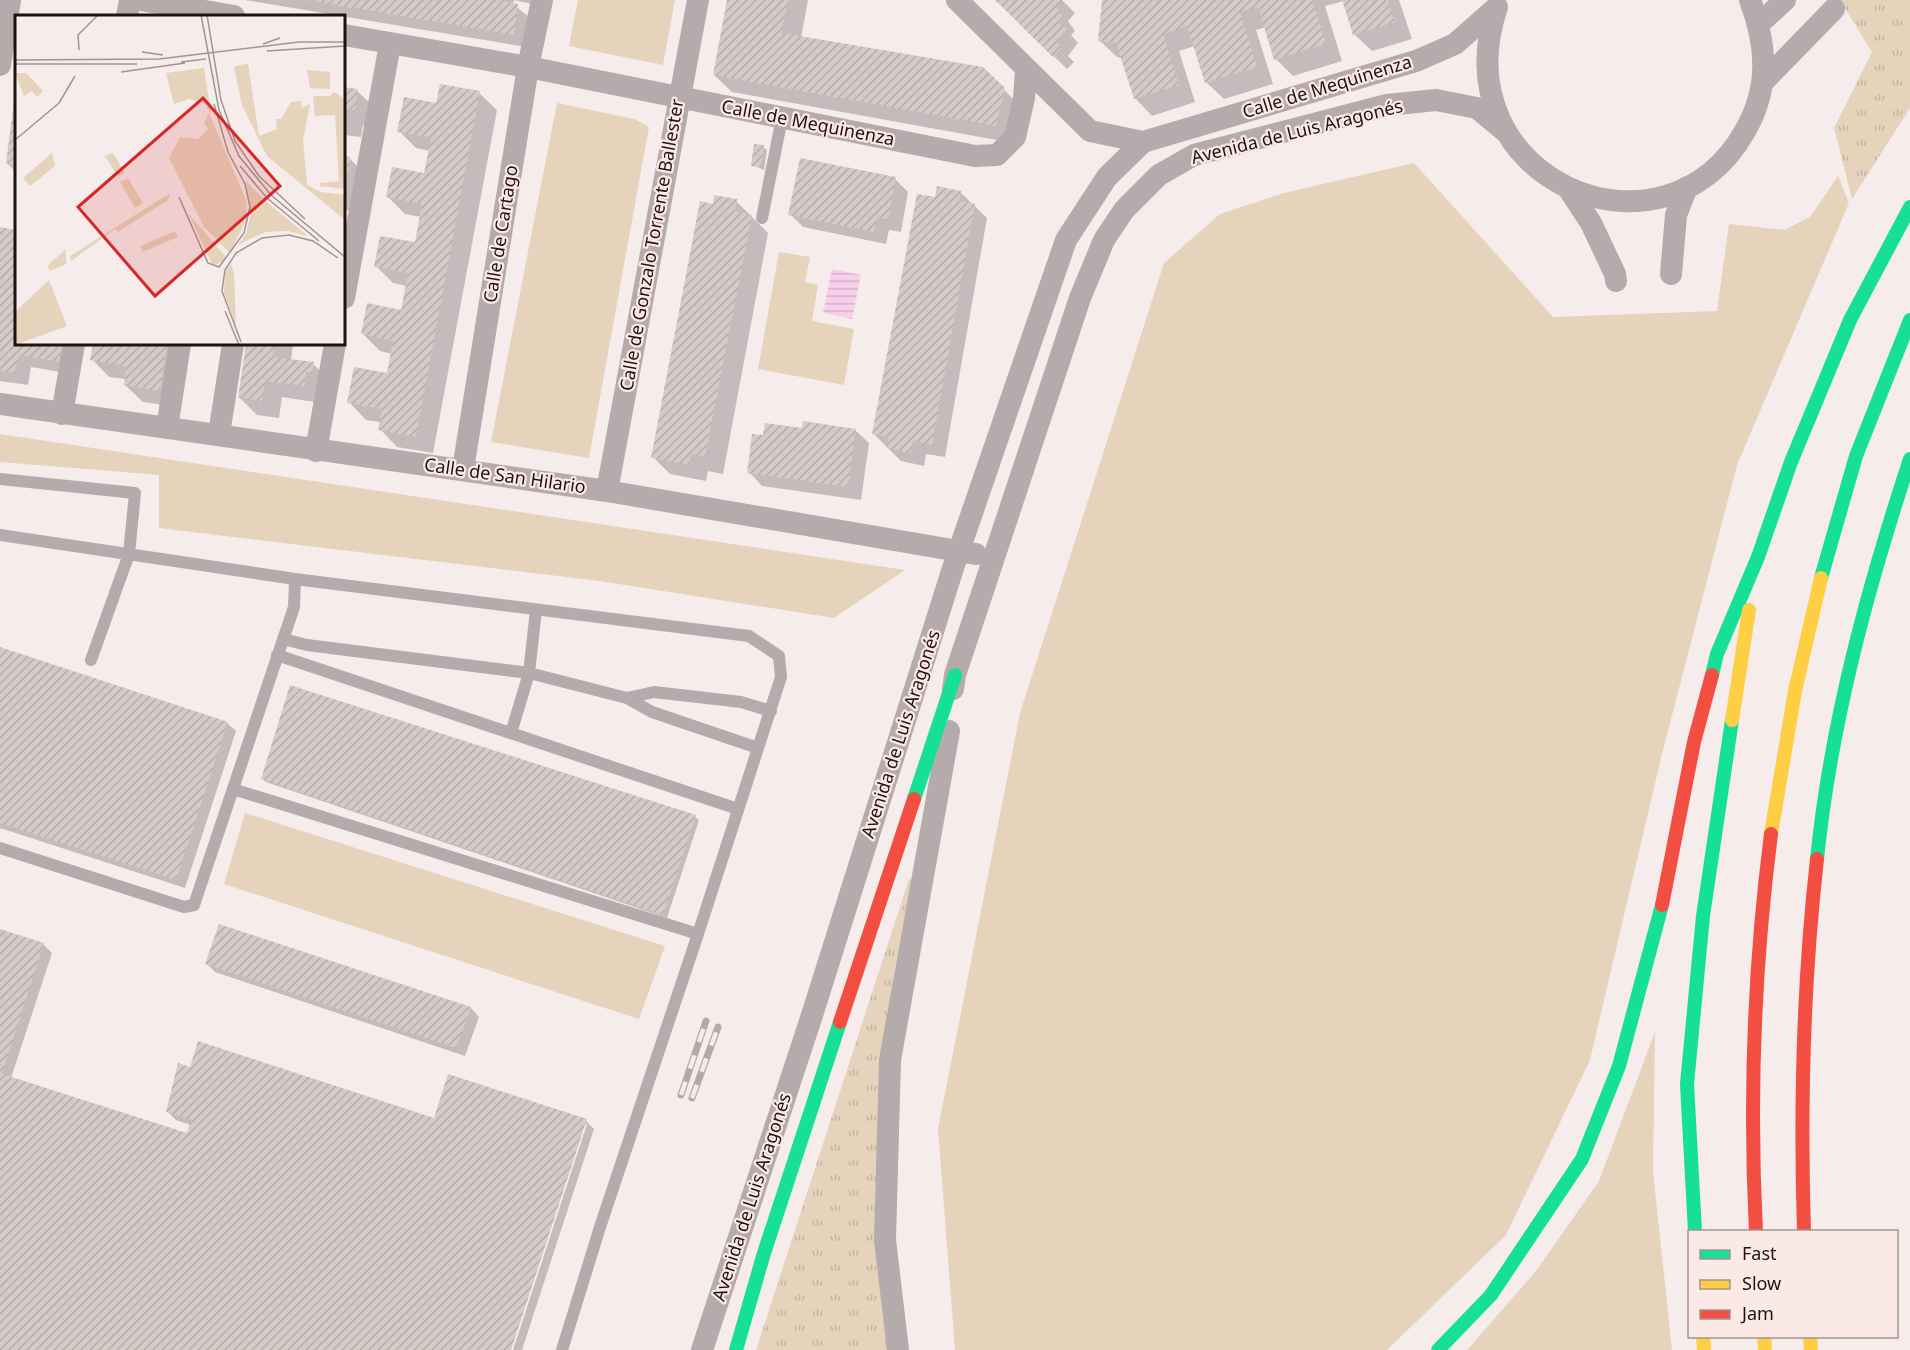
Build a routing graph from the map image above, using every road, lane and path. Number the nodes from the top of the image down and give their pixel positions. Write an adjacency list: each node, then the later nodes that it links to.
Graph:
1 (10, 0): 17 (street)
2 (130, 0): 12 (street)
3 (140, 0): 10 (street)
4 (542, 0): 18 (street, Calle de Cartago)
5 (698, 0): 21 (street, Calle de Gonzalo Torrente Ballester)
6 (957, 0): 19 (street)
7 (1750, 0): 14 (street)
8 (1785, 0): 14 (street)
9 (1499, 3): 23 (street); 24 (street, Calle de Mequinenza)
10 (202, 5): 13 (street)
11 (1834, 9): 20 (street)
12 (128, 15)
13 (227, 15)
14 (1759, 24): 20 (street)
15 (345, 35): 16 (street, Calle de Mequinenza)
16 (390, 44): 18 (street, Calle de Mequinenza); 31 (street)
17 (0, 65)
18 (528, 67): 21 (street, Calle de Mequinenza); 43 (street, Calle de Cartago)
19 (1026, 70): 22 (street, Calle de Mequinenza); 24 (street)
20 (1763, 82): 25 (street)
21 (678, 98): 22 (street, Calle de Mequinenza); 45 (street, Calle de Gonzalo Torrente Ballester)
22 (782, 118): 28 (lane)
23 (1506, 132): 26 (street); 47 (street, Avenida de Luis Aragonés)
24 (1143, 141): 48 (street, Avenida de Luis Aragonés)
25 (1687, 187): 26 (street); 29 (street)
26 (1568, 188): 30 (street)
27 (1910, 207): 50 (highway)
28 (762, 218)
29 (1671, 274)
30 (1616, 281)
31 (345, 292)
32 (1910, 320): 68 (highway)
33 (74, 345): 38 (street)
34 (180, 345): 39 (street)
35 (233, 345): 40 (street)
36 (335, 345): 41 (street)
37 (0, 404): 38 (street, Calle de San Hilario)
38 (62, 414): 39 (street, Calle de San Hilario)
39 (167, 428): 40 (street, Calle de San Hilario)
40 (219, 434): 41 (street, Calle de San Hilario)
41 (316, 451): 43 (street, Calle de San Hilario)
42 (1910, 459): 69 (highway)
43 (463, 469): 45 (street, Calle de San Hilario)
44 (0, 479): 49 (lane)
45 (607, 491): 48 (street, Calle de San Hilario)
46 (0, 535): 49 (lane)
47 (1002, 536): 48 (street); 52 (street, Avenida de Luis Aragonés)
48 (968, 552): 52 (street); 71 (street, Avenida de Luis Aragonés)
49 (129, 555): 51 (lane); 56 (lane)
50 (1758, 557): 67 (highway); 74 (highway)
51 (295, 579): 53 (lane); 54 (lane)
52 (986, 583): 58 (street, Avenida de Luis Aragonés)
53 (536, 610): 57 (lane); 60 (lane)
54 (283, 639): 55 (lane); 57 (lane)
55 (277, 655): 61 (lane); 63 (lane)
56 (91, 660)
57 (529, 673): 59 (lane); 61 (lane)
58 (955, 675): 72 (highway); 73 (street, Avenida de Luis Aragonés)
59 (627, 698): 60 (lane); 62 (lane)
60 (771, 711): 62 (lane)
61 (511, 733): 64 (lane)
62 (758, 748): 64 (lane)
63 (233, 789): 65 (lane); 66 (lane)
64 (738, 809): 66 (lane)
65 (0, 848)
66 (698, 933): 70 (lane)
67 (1695, 1230)
68 (1756, 1230)
69 (1804, 1230)
70 (562, 1350)
71 (702, 1350)
72 (736, 1350)
73 (898, 1350)
74 (1438, 1350)

